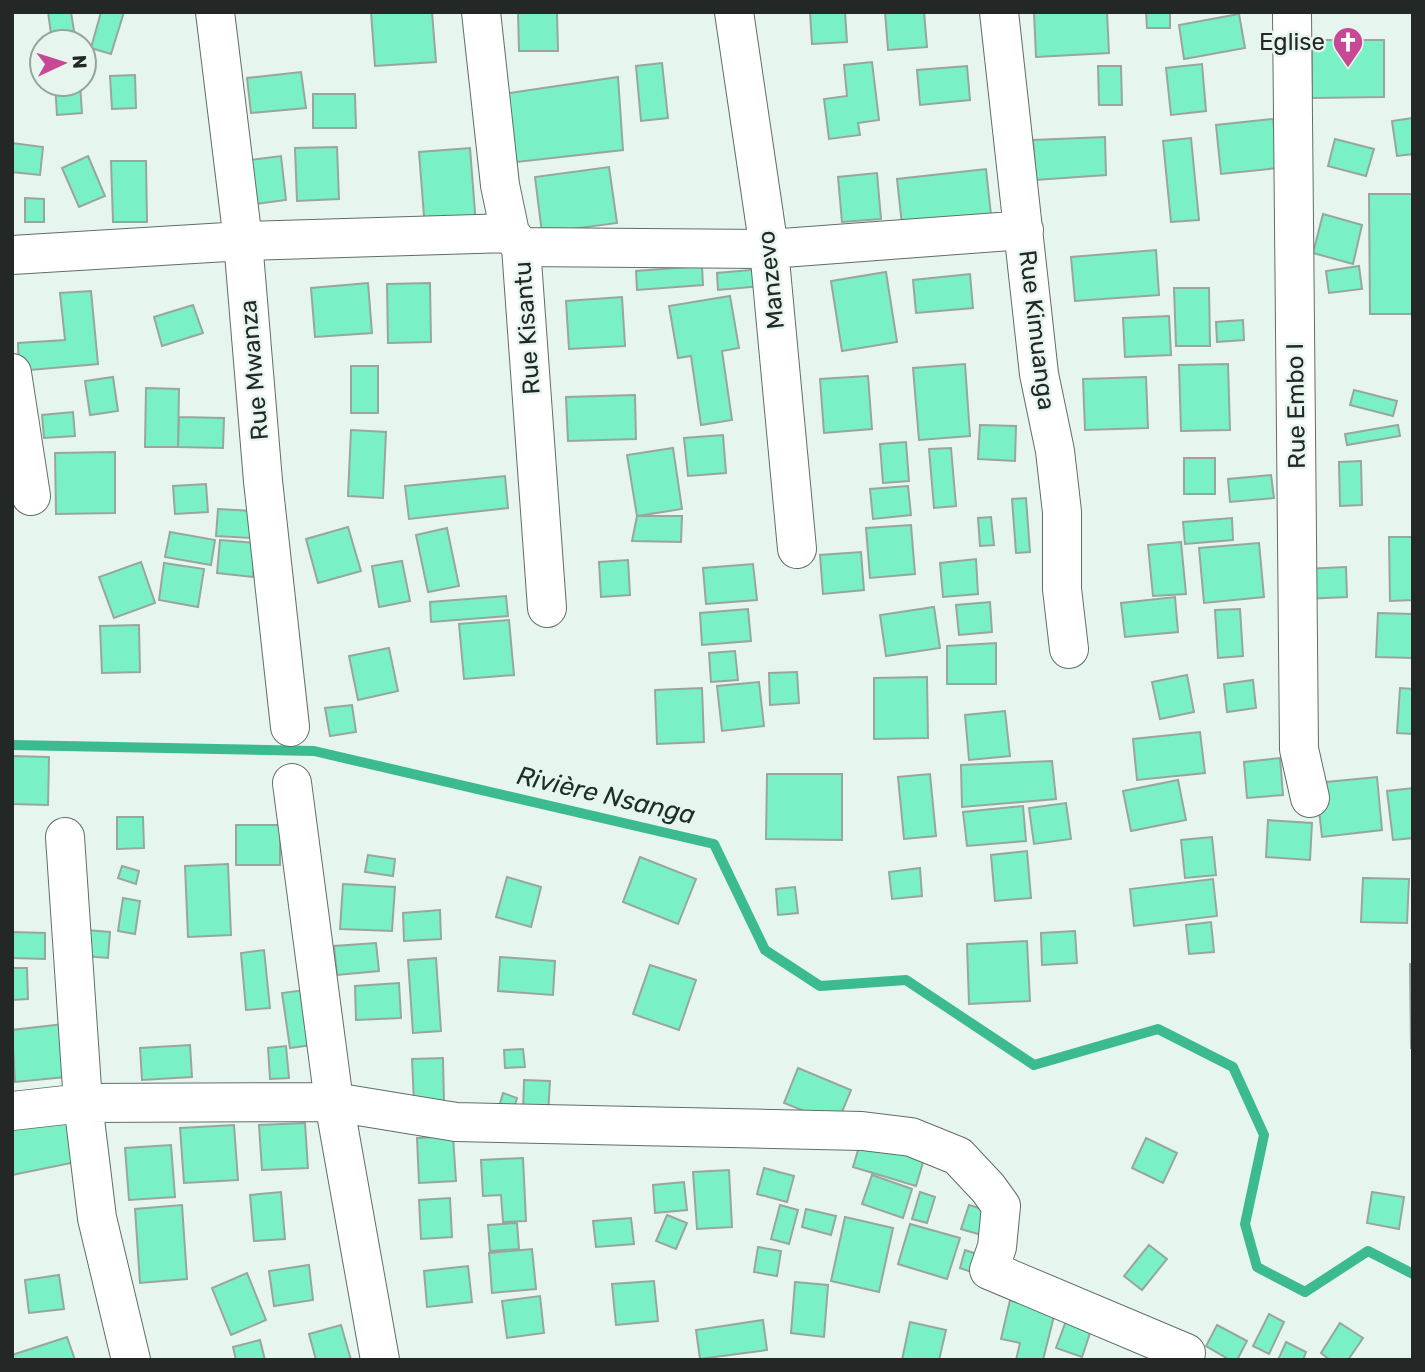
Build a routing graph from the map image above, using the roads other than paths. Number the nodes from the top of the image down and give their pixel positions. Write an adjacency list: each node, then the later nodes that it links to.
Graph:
1 (215, 12): 8 (street, Rue Mwanza)
2 (481, 12): 7 (street, Rue Kisantu)
3 (734, 12): 9 (street, Manzevo)
4 (999, 12): 6 (street, Rue Kimuanga)
5 (1292, 12): 18 (street, Rue Embo I)
6 (1024, 230): 9 (street); 15 (street, Rue Kimuanga)
7 (515, 240): 8 (street); 9 (street); 14 (street, Rue Kisantu)
8 (243, 241): 10 (street); 16 (street, Rue Mwanza)
9 (769, 248): 13 (street, Manzevo)
10 (12, 255)
11 (12, 373): 12 (street)
12 (31, 496)
13 (797, 549)
14 (547, 608)
15 (1069, 649)
16 (290, 727)
17 (292, 783): 20 (street)
18 (1310, 798)
19 (65, 837): 21 (street)
20 (334, 1102): 21 (street); 23 (street); 25 (street)
21 (83, 1103): 22 (street); 24 (street)
22 (12, 1111)
23 (1186, 1353)
24 (131, 1360)
25 (380, 1360)

